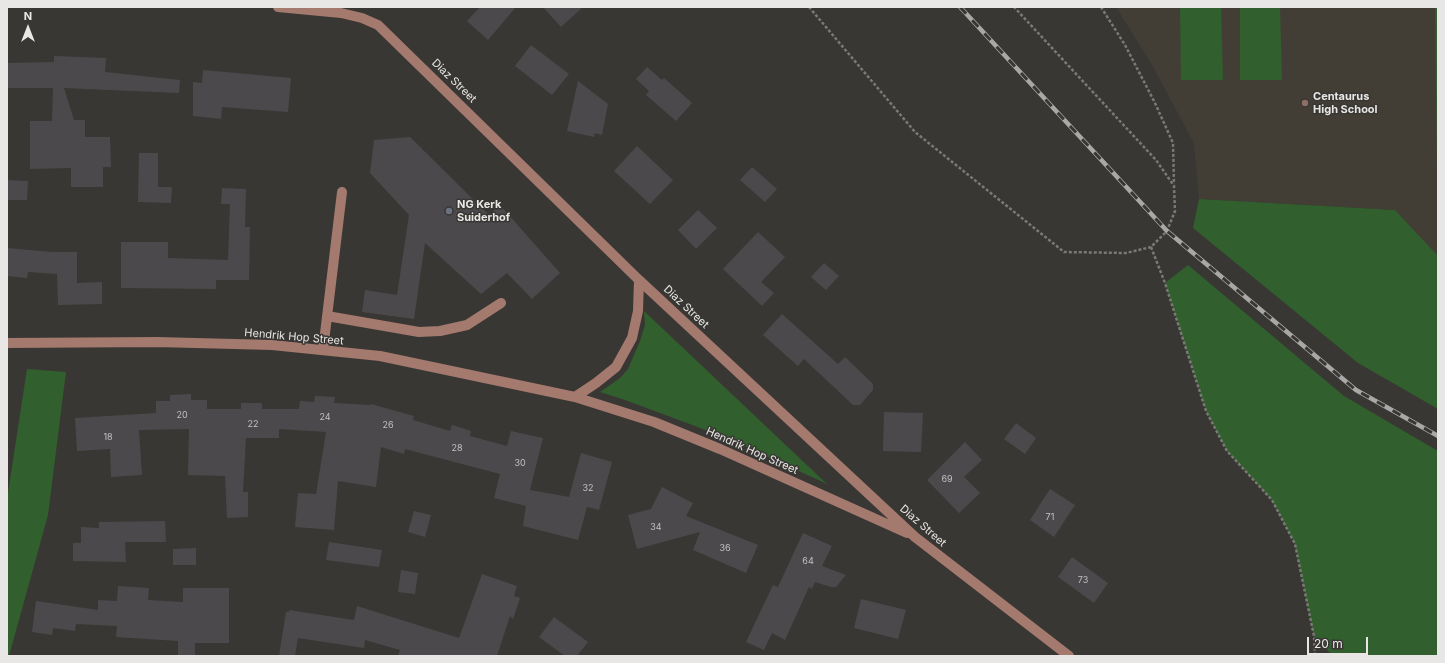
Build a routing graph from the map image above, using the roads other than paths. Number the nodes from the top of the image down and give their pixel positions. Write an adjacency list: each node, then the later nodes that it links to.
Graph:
1 (278, 7): 3 (street, Diaz Street)
2 (342, 192): 5 (street)
3 (639, 280): 8 (street); 9 (street, Diaz Street)
4 (501, 303): 5 (street)
5 (327, 316): 7 (street)
6 (7, 343): 7 (street, Hendrik Hop Street)
7 (323, 350): 8 (street, Hendrik Hop Street)
8 (575, 397): 9 (street, Hendrik Hop Street)
9 (916, 537): 10 (street, Diaz Street)
10 (1069, 656)

